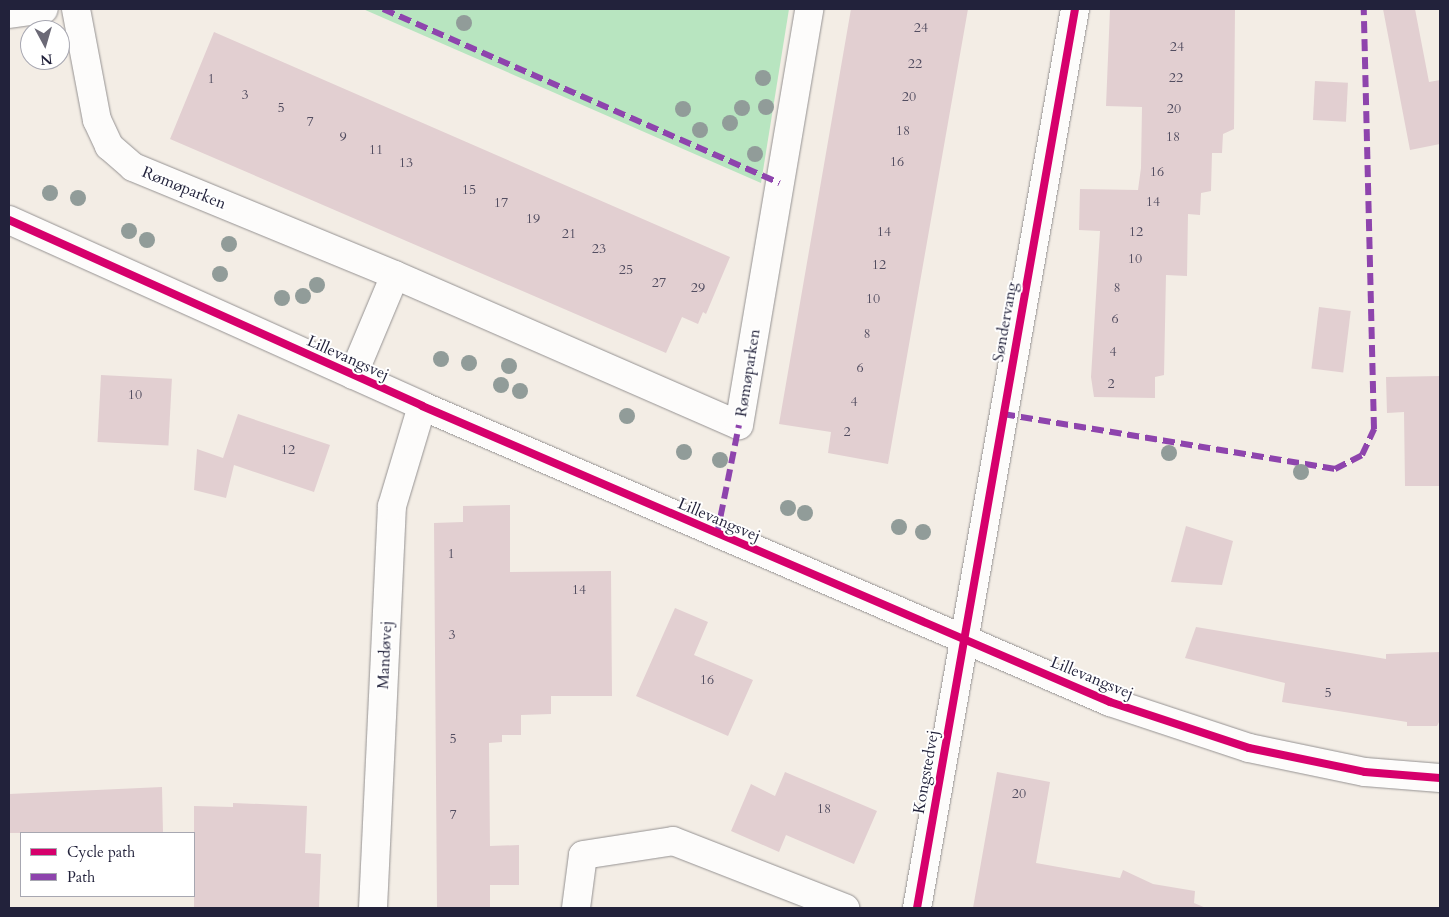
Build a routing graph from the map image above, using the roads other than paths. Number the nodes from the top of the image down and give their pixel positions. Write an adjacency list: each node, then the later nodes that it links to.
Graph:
1 (44, 9): 5 (street)
2 (76, 9): 7 (street, Rømøparken)
3 (809, 9): 7 (street, Rømøparken)
4 (1075, 9): 10 (street, Søndervang)
5 (9, 14)
6 (9, 220): 8 (street, Lillevangsvej)
7 (395, 275): 8 (street)
8 (353, 376): 9 (street, Lillevangsvej)
9 (422, 406): 10 (street, Lillevangsvej); 12 (street, Mandøvej)
10 (963, 640): 11 (street, Lillevangsvej); 15 (street, Kongstedvej)
11 (1440, 778)
12 (373, 908)
13 (576, 908): 14 (street)
14 (845, 908)
15 (917, 908)

